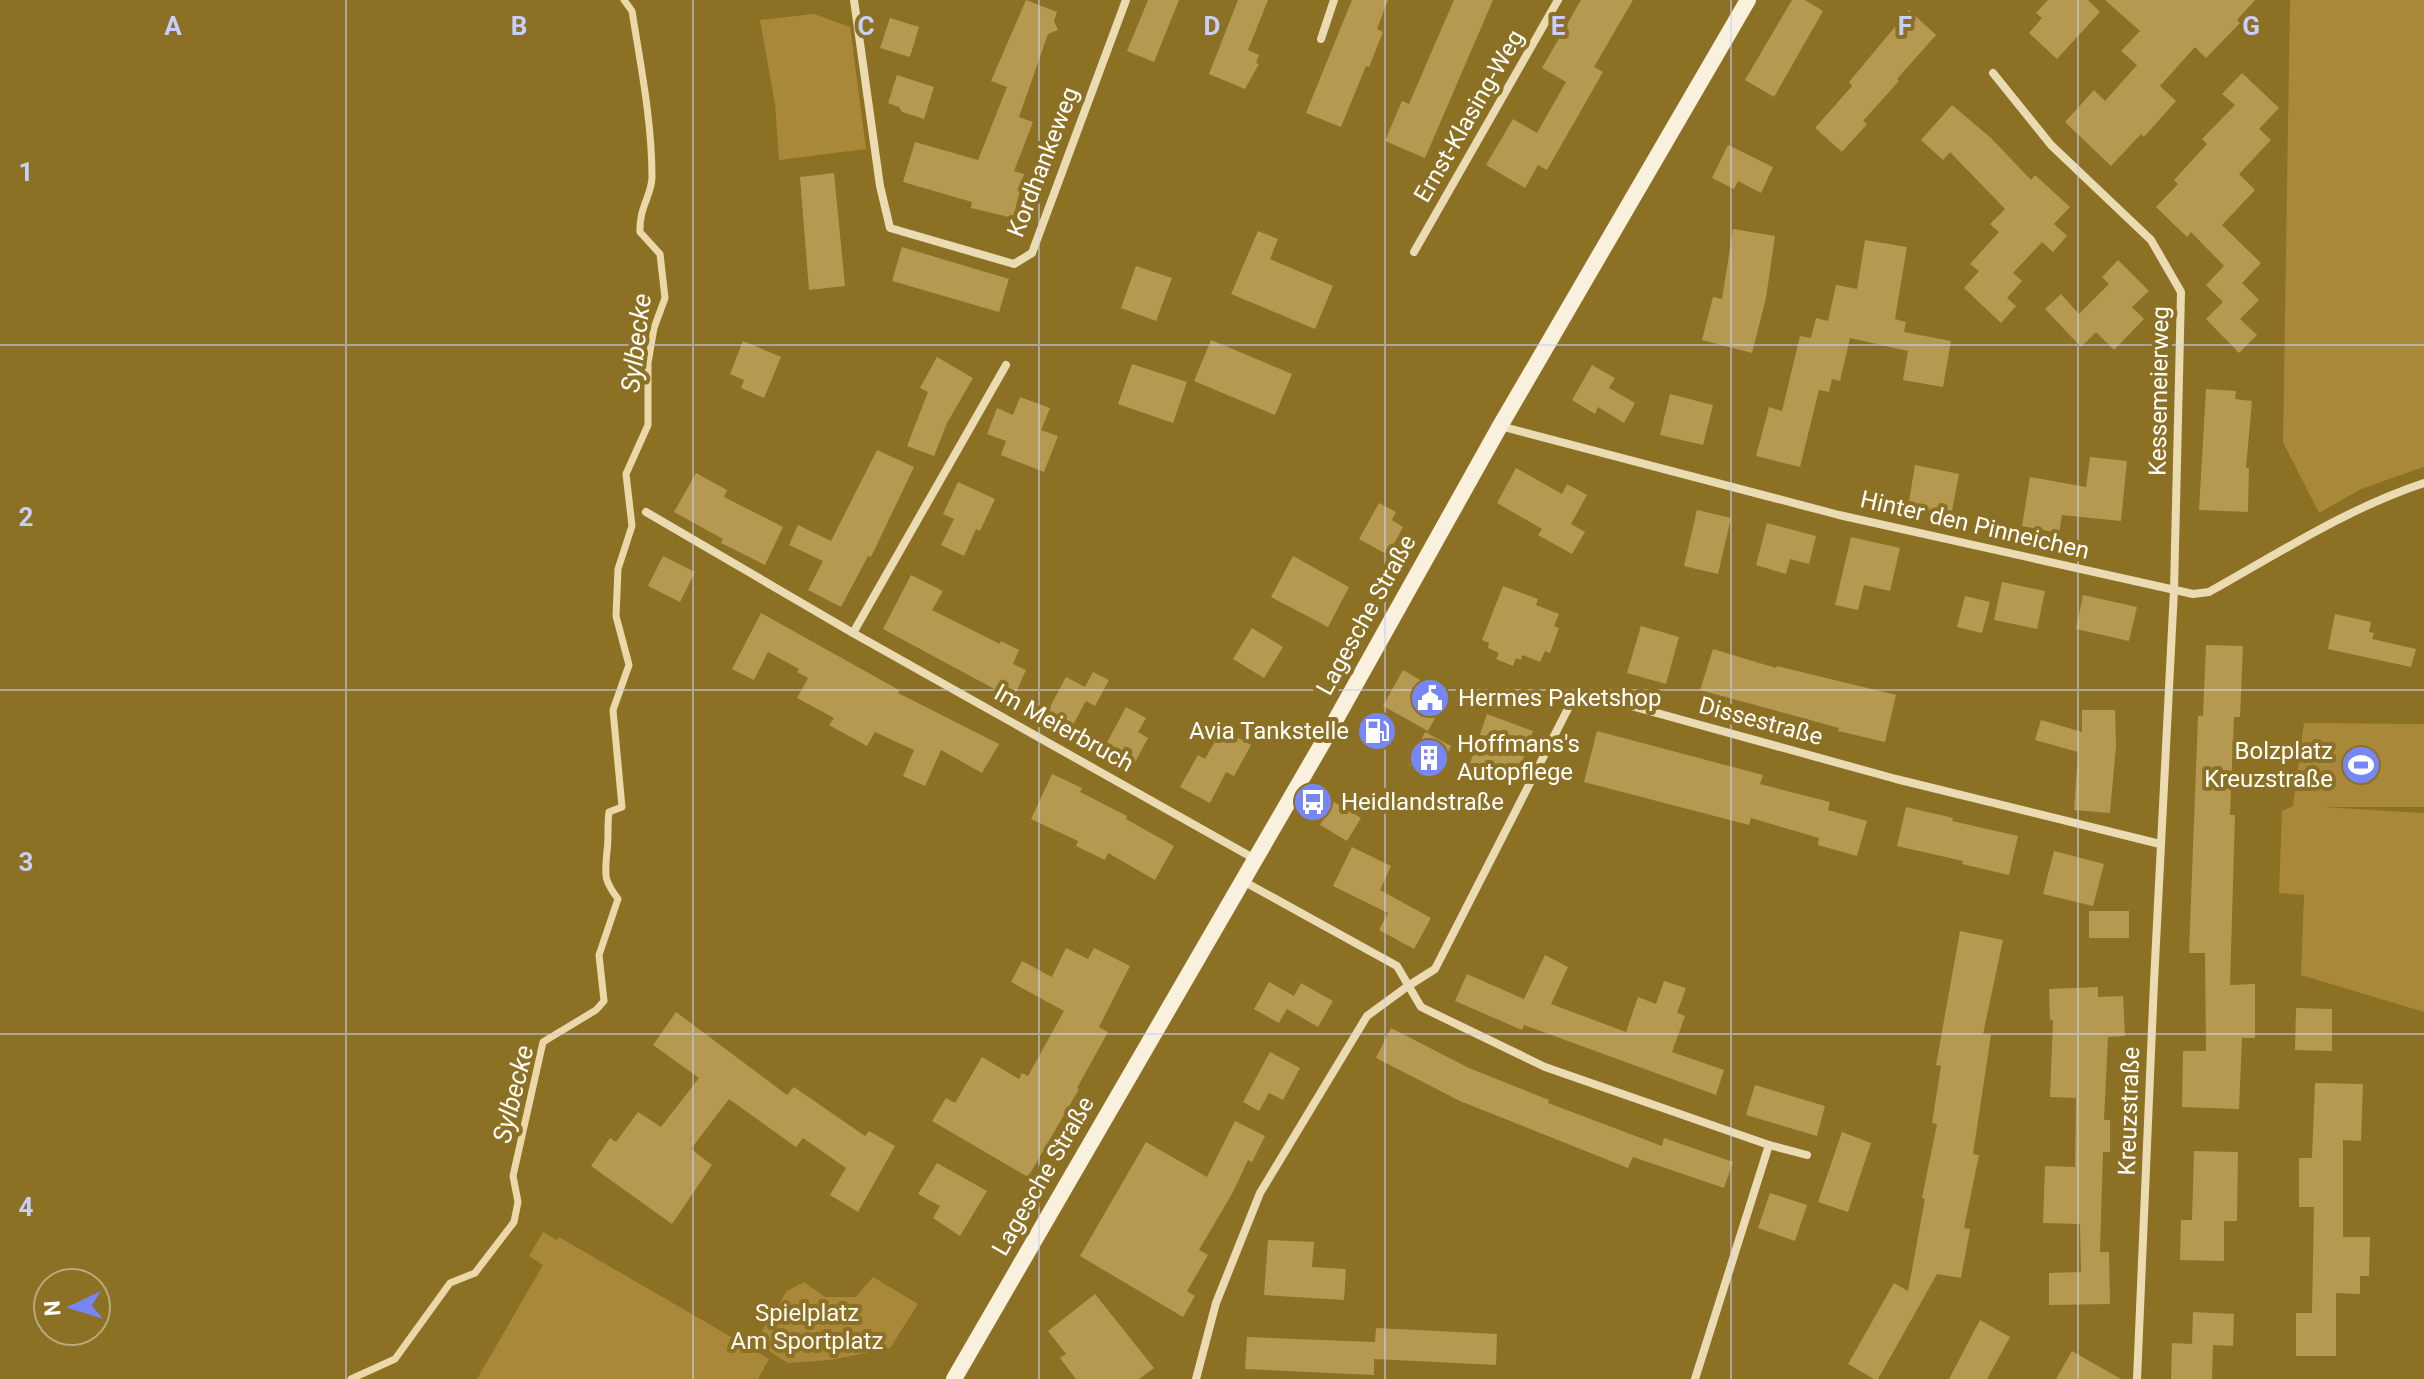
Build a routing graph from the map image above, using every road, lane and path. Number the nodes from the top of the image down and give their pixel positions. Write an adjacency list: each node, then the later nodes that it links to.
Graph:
1 (854, 0): 2 (street, Kordhankeweg)
2 (1126, 0)
3 (1334, 0): 6 (street)
4 (1558, 0): 8 (street, Ernst-Klasing-Weg)
5 (1748, 0): 10 (street, Lagesche Straße)
6 (1321, 39)
7 (1993, 73): 13 (street, Kessemeierweg)
8 (1414, 252)
9 (1006, 365): 14 (street)
10 (1500, 426): 13 (street, Hinter den Pinneichen); 16 (street, Lagesche Straße)
11 (2424, 483): 13 (street, Hinter den Pinneichen)
12 (646, 512): 14 (street, Im Meierbruch)
13 (2174, 590): 15 (street, Kreuzstraße)
14 (853, 633): 16 (street, Im Meierbruch)
15 (2160, 844): 18 (street, Dissestraße); 24 (street, Kreuzstraße)
16 (1255, 859): 17 (street, Lagesche Straße)
17 (1243, 881): 18 (street); 21 (street, Lagesche Straße)
18 (1408, 986): 19 (street); 22 (street)
19 (1769, 1145): 20 (street); 23 (street)
20 (1807, 1155)
21 (956, 1378)
22 (1196, 1379)
23 (1695, 1379)
24 (2137, 1379)

